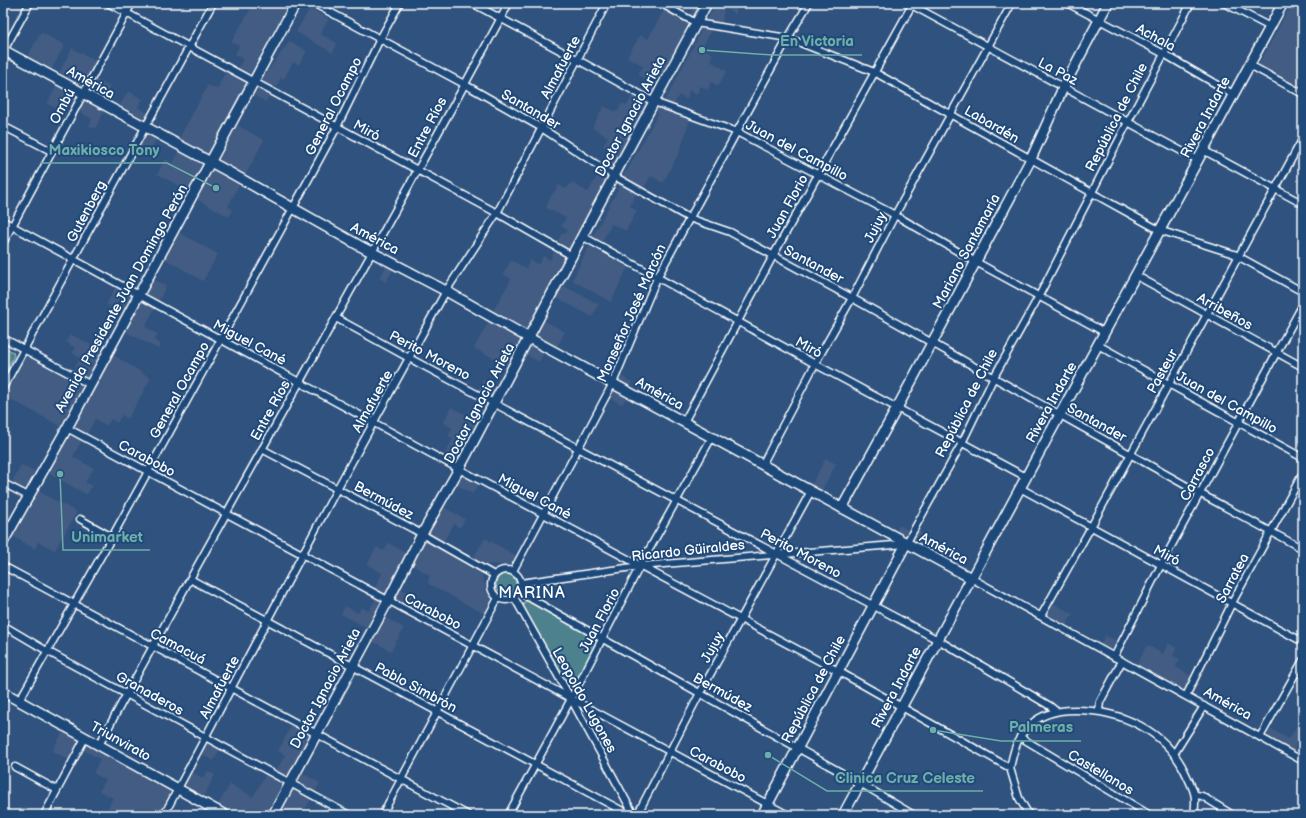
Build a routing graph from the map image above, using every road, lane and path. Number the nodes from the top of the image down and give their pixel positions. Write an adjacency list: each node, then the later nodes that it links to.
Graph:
1 (30, 3): 30 (street)
2 (108, 3): 21 (street, Miró)
3 (132, 3): 21 (street, Ombú)
4 (213, 3): 28 (street, Gutenberg)
5 (296, 3): 35 (street, Avenida Presidente Juan Domingo Perón)
6 (313, 3): 27 (street, Santander)
7 (400, 3): 27 (street, General Ocampo)
8 (472, 3): 22 (street, Juan del Campillo)
9 (509, 3): 22 (street, Entre Ríos)
10 (607, 3): 32 (street, Almafuerte)
11 (660, 3): 24 (street, Labardén)
12 (707, 3): 24 (street, Doctor Ignacio Arieta)
13 (809, 3): 26 (street, Monseñor José Marcón)
14 (1012, 3): 29 (street, Jujuy)
15 (1067, 3): 23 (street, Achala)
16 (1108, 3): 23 (street, Mariano Santamaría)
17 (1191, 3): 31 (street, República de Chile)
18 (1224, 3): 25 (street)
19 (1283, 3): 25 (street, Rivera Indarte)
20 (911, 4): 29 (street, La Paz); 34 (street, Juan Florio)
21 (126, 13): 28 (street, Miró); 38 (street, Ombú)
22 (501, 18): 32 (street, Juan del Campillo); 36 (street, Entre Ríos)
23 (1099, 20): 31 (street, Achala); 37 (street, Mariano Santamaría)
24 (696, 23): 26 (street, Labardén); 41 (street, Doctor Ignacio Arieta)
25 (1270, 27): 33 (street, Rivera Indarte)
26 (788, 38): 34 (street, Labardén); 48 (street, Monseñor José Marcón)
27 (380, 39): 36 (street, Santander); 46 (street, General Ocampo)
28 (189, 46): 35 (street, Miró); 45 (street, Gutenberg)
29 (988, 47): 37 (street, La Paz); 42 (street, Jujuy)
30 (3, 51): 38 (street, América)
31 (1164, 54): 39 (street, Achala); 43 (street, República de Chile)
32 (578, 60): 41 (street, Juan del Campillo); 47 (street, Almafuerte)
33 (1250, 65): 39 (street, Rivera Indarte); 40 (street)
34 (874, 72): 42 (street, Labardén); 56 (street, Juan Florio)
35 (254, 82): 46 (street, Miró); 54 (street, Avenida Presidente Juan Domingo Perón)
36 (464, 84): 47 (street, Santander); 55 (street, Entre Ríos)
37 (1063, 88): 43 (street, La Paz); 52 (street, Mariano Santamaría)
38 (83, 93): 45 (street, América); 51 (street, Ombú)
39 (1233, 94): 50 (street, Rivera Indarte)
40 (1303, 94)
41 (654, 102): 48 (street, Juan del Campillo); 57 (street, Doctor Ignacio Arieta)
42 (951, 114): 52 (street, Labardén); 63 (street, Jujuy)
43 (1128, 122): 53 (street, La Paz); 59 (street, República de Chile)
44 (3, 126): 51 (street)
45 (145, 127): 54 (street, América); 74 (street, Gutenberg)
46 (337, 127): 55 (street, Miró); 61 (street, General Ocampo)
47 (540, 128): 57 (street, Santander); 62 (street, Almafuerte)
48 (737, 132): 56 (street, Juan del Campillo); 64 (street, Monseñor José Marcón)
49 (1303, 138): 58 (street, Pasteur)
50 (1203, 150): 53 (street, Rivera Indarte); 58 (street)
51 (52, 151): 66 (street, Ombú)
52 (1031, 159): 59 (street, Labardén); 75 (street, Mariano Santamaría)
53 (1198, 160): 67 (street, Rivera Indarte)
54 (211, 162): 61 (street, América); 80 (street, Avenida Presidente Juan Domingo Perón)
55 (417, 171): 62 (street, Miró); 70 (street, Entre Ríos)
56 (818, 175): 63 (street, Juan del Campillo); 72 (street, Juan Florio)
57 (614, 176): 64 (street, Santander); 68 (street, Doctor Ignacio Arieta)
58 (1274, 189): 60 (street); 73 (street, Pasteur)
59 (1092, 193): 67 (street, Labardén); 81 (street, República de Chile)
60 (1303, 204)
61 (293, 208): 70 (street, América); 90 (street, General Ocampo)
62 (497, 212): 71 (street, Miró); 78 (street, Almafuerte)
63 (895, 215): 75 (street, Juan del Campillo); 82 (street, Jujuy)
64 (689, 218): 72 (street, Santander); 77 (street, Monseñor José Marcón)
65 (3, 221): 66 (street, Miguel Cané)
66 (12, 226): 69 (street, Ombú); 74 (street, Miguel Cané)
67 (1159, 230): 73 (street, Labardén); 76 (street, Rivera Indarte)
68 (582, 236): 71 (street, Doctor Ignacio Arieta); 77 (street, Miró)
69 (3, 243)
70 (372, 252): 78 (street, América); 85 (street, Entre Ríos)
71 (572, 256): 89 (street, Doctor Ignacio Arieta)
72 (774, 256): 82 (street, Santander); 86 (street, Juan Florio)
73 (1238, 256): 79 (street, Labardén); 84 (street, Pasteur)
74 (74, 259): 80 (street, Miguel Cané); 93 (street, Gutenberg)
75 (976, 262): 81 (street, Juan del Campillo); 91 (street, Mariano Santamaría)
76 (1135, 275): 84 (street, Arribeños); 87 (street, Rivera Indarte)
77 (657, 278): 86 (street, Miró); 100 (street, Monseñor José Marcón)
78 (446, 291): 89 (street, América); 95 (street, Almafuerte)
79 (1303, 292)
80 (138, 294): 90 (street, Miguel Cané); 101 (street, Avenida Presidente Juan Domingo Perón)
81 (1039, 296): 87 (street, Juan del Campillo); 98 (street, República de Chile)
82 (852, 298): 91 (street, Santander); 96 (street, Jujuy)
83 (1303, 304): 94 (street, Carrasco)
84 (1207, 315): 94 (street, Arribeños); 102 (street, Pasteur)
85 (336, 318): 95 (street, Perito Moreno); 99 (street, Entre Ríos)
86 (738, 322): 96 (street, Miró); 108 (street, Juan Florio)
87 (1104, 332): 92 (street, Rivera Indarte)
88 (3, 338): 93 (street)
89 (529, 338): 100 (street, América); 104 (street, Doctor Ignacio Arieta)
90 (221, 339): 99 (street, Miguel Cané); 119 (street, General Ocampo)
91 (932, 343): 98 (street, Santander); 105 (street, Mariano Santamaría)
92 (1098, 345): 102 (street, Juan del Campillo); 106 (street, Rivera Indarte)
93 (24, 350): 101 (street); 103 (street, Gutenberg)
94 (1276, 352): 97 (street, Arribeños); 109 (street, Carrasco)
95 (409, 358): 104 (street, Perito Moreno); 107 (street, Almafuerte)
96 (815, 364): 105 (street, Miró); 117 (street, Jujuy)
97 (1303, 367)
98 (994, 377): 106 (street, Santander); 112 (street, República de Chile)
99 (300, 382): 107 (street, Miguel Cané); 114 (street, Entre Ríos)
100 (613, 383): 108 (street, América); 113 (street, Monseñor José Marcón)
101 (90, 384): 110 (street, Avenida Presidente Juan Domingo Perón)
102 (1168, 384): 109 (street, Juan del Campillo); 115 (street, Pasteur)
103 (3, 388)
104 (494, 403): 113 (street, Perito Moreno); 118 (street, Doctor Ignacio Arieta)
105 (897, 408): 112 (street, Miró); 129 (street, Mariano Santamaría)
106 (1060, 415): 115 (street, Santander); 121 (street, Rivera Indarte)
107 (374, 422): 118 (street, Miguel Cané); 124 (street, Almafuerte)
108 (684, 422): 111 (street, América)
109 (1238, 423): 116 (street, Juan del Campillo); 126 (street, Carrasco)
110 (67, 428): 119 (street, Carabobo); 127 (street, Avenida Presidente Juan Domingo Perón)
111 (712, 437): 117 (street, América); 128 (street, Juan Florio)
112 (962, 443): 121 (street, Miró); 138 (street, República de Chile)
113 (579, 448): 128 (street, Perito Moreno); 131 (street, Monseñor José Marcón)
114 (262, 449): 124 (street, Bermúdez); 130 (street, Entre Ríos)
115 (1130, 454): 126 (street, Santander); 133 (street, Pasteur)
116 (1303, 458)
117 (762, 464): 125 (street, América)
118 (459, 469): 131 (street, Miguel Cané); 135 (street, Doctor Ignacio Arieta)
119 (148, 472): 130 (street, Carabobo); 136 (street, General Ocampo)
120 (1303, 473): 134 (street, Sarratea)
121 (1026, 477): 123 (street, Rivera Indarte)
122 (3, 483): 127 (street)
123 (1020, 488): 133 (street, Miró); 147 (street, Rivera Indarte)
124 (337, 489): 135 (street, Bermúdez); 141 (street, Almafuerte)
125 (811, 491): 129 (street, América); 140 (street, Jujuy)
126 (1200, 494): 134 (street, Santander); 142 (street, Carrasco)
127 (28, 496): 137 (street, Avenida Presidente Juan Domingo Perón)
128 (676, 501): 140 (street, Perito Moreno); 144 (street, Juan Florio)
129 (842, 508): 138 (street, América)
130 (226, 513): 141 (street, Carabobo); 148 (street, Entre Ríos)
131 (544, 514): 144 (street, Miguel Cané); 145 (street, Monseñor José Marcón)
132 (80, 519): 136 (street)
133 (1091, 527): 142 (street, Miró); 156 (street, Pasteur)
134 (1271, 532): 139 (street, Santander); 153 (street, Sarratea)
135 (422, 534): 146 (street, Bermúdez); 152 (street, Doctor Ignacio Arieta)
136 (112, 537): 154 (street, General Ocampo)
137 (3, 542)
138 (906, 544): 140 (street, Ricardo Güiraldes); 147 (street, América); 155 (street, República de Chile)
139 (1303, 549)
140 (777, 554): 144 (street, Ricardo Güiraldes); 155 (street, Perito Moreno); 157 (street, Jujuy)
141 (303, 555): 152 (street, Carabobo); 158 (street, Almafuerte)
142 (1161, 565): 153 (street, Miró); 166 (street, Carrasco)
143 (3, 566): 154 (street, Camacuá)
144 (640, 566): 149 (street, Ricardo Güiraldes); 157 (street, Miguel Cané); 160 (street, Juan Florio)
145 (512, 571): 146 (street); 149 (street)
146 (494, 575): 151 (street)
147 (971, 578): 156 (street, América); 161 (street, Rivera Indarte)
148 (190, 579): 158 (street, Pablo Simbrón); 163 (street, Entre Ríos)
149 (521, 583): 150 (street)
150 (517, 594): 151 (street); 160 (street, Bermúdez); 176 (street, Leopoldo Lugones)
151 (498, 598): 164 (street)
152 (388, 601): 164 (street, Carabobo); 169 (street, Doctor Ignacio Arieta)
153 (1232, 603): 162 (street, Miró); 175 (street, Sarratea)
154 (75, 604): 163 (street, Camacuá); 165 (street, General Ocampo)
155 (874, 606): 161 (street, Perito Moreno); 170 (street, República de Chile)
156 (1041, 616): 166 (street, América)
157 (741, 619): 170 (street, Miguel Cané); 173 (street, Jujuy)
158 (268, 621): 169 (street, Pablo Simbrón); 171 (street, Almafuerte)
159 (3, 626): 165 (street, Granaderos)
160 (603, 639): 173 (street, Bermúdez); 176 (street, Juan Florio)
161 (938, 640): 178 (street, Rivera Indarte); 180 (street, Perito Moreno)
162 (1303, 642)
163 (153, 646): 171 (street, Camacuá); 174 (street, Entre Ríos)
164 (472, 646): 176 (street, Carabobo); 182 (street)
165 (47, 651): 174 (street, Granaderos); 177 (street, General Ocampo)
166 (1114, 657): 168 (street, América)
167 (1303, 660): 184 (street)
168 (1122, 661): 175 (street, América); 181 (street)
169 (352, 667): 182 (street, Pablo Simbrón); 183 (street, Doctor Ignacio Arieta)
170 (838, 671): 178 (street, Miguel Cané); 189 (street, República de Chile)
171 (232, 688): 183 (street, Camacuá); 187 (street, Almafuerte)
172 (3, 692): 177 (street, Triunvirato)
173 (700, 693): 189 (street, Bermúdez); 190 (street, Jujuy)
174 (126, 694): 187 (street, Granaderos); 188 (street, Entre Ríos)
175 (1186, 696): 179 (street, América)
176 (571, 699): 190 (street, Carabobo); 193 (street, Juan Florio); 212 (street, Leopoldo Lugones)
177 (19, 701): 186 (street, Triunvirato)
178 (902, 706): 195 (street, Miguel Cané); 198 (street, Rivera Indarte)
179 (1204, 706): 184 (street, América); 191 (street)
180 (1056, 711): 181 (street); 185 (street)
181 (1099, 711): 191 (street)
182 (437, 712): 193 (street, Pablo Simbrón); 196 (street)
183 (317, 734): 196 (street, Camacuá); 197 (street, Doctor Ignacio Arieta)
184 (1260, 736): 192 (street, América)
185 (1020, 737): 195 (street); 218 (street, Castellanos)
186 (85, 738): 188 (street, Triunvirato); 200 (street)
187 (205, 738): 197 (street, Granaderos); 199 (street, Almafuerte)
188 (99, 745): 199 (street, Triunvirato)
189 (798, 748): 198 (street, Bermúdez); 202 (street, República de Chile)
190 (670, 752): 202 (street, Carabobo); 212 (street, Jujuy)
191 (1174, 754): 201 (street)
192 (1303, 761)
193 (534, 764): 210 (street, Juan Florio); 211 (street, Pablo Simbrón)
194 (15, 767): 200 (street)
195 (1010, 768): 217 (street)
196 (401, 779): 208 (street); 209 (street, Camacuá)
197 (290, 783): 206 (street, Doctor Ignacio Arieta); 207 (street, Granaderos)
198 (860, 783): 215 (street, Rivera Indarte); 216 (street, Bermúdez)
199 (178, 789): 204 (street, Almafuerte); 205 (street, Triunvirato)
200 (57, 790): 203 (street)
201 (1196, 795): 219 (street); 220 (street)
202 (768, 804): 213 (street, República de Chile); 214 (street, Carabobo)
203 (44, 815)
204 (164, 815)
205 (225, 815)
206 (273, 815)
207 (349, 815)
208 (382, 815)
209 (468, 815)
210 (508, 815)
211 (630, 815)
212 (635, 815)
213 (762, 815)
214 (788, 815)
215 (843, 815)
216 (914, 815)
217 (1029, 815)
218 (1150, 815)
219 (1194, 815)
220 (1233, 815)

